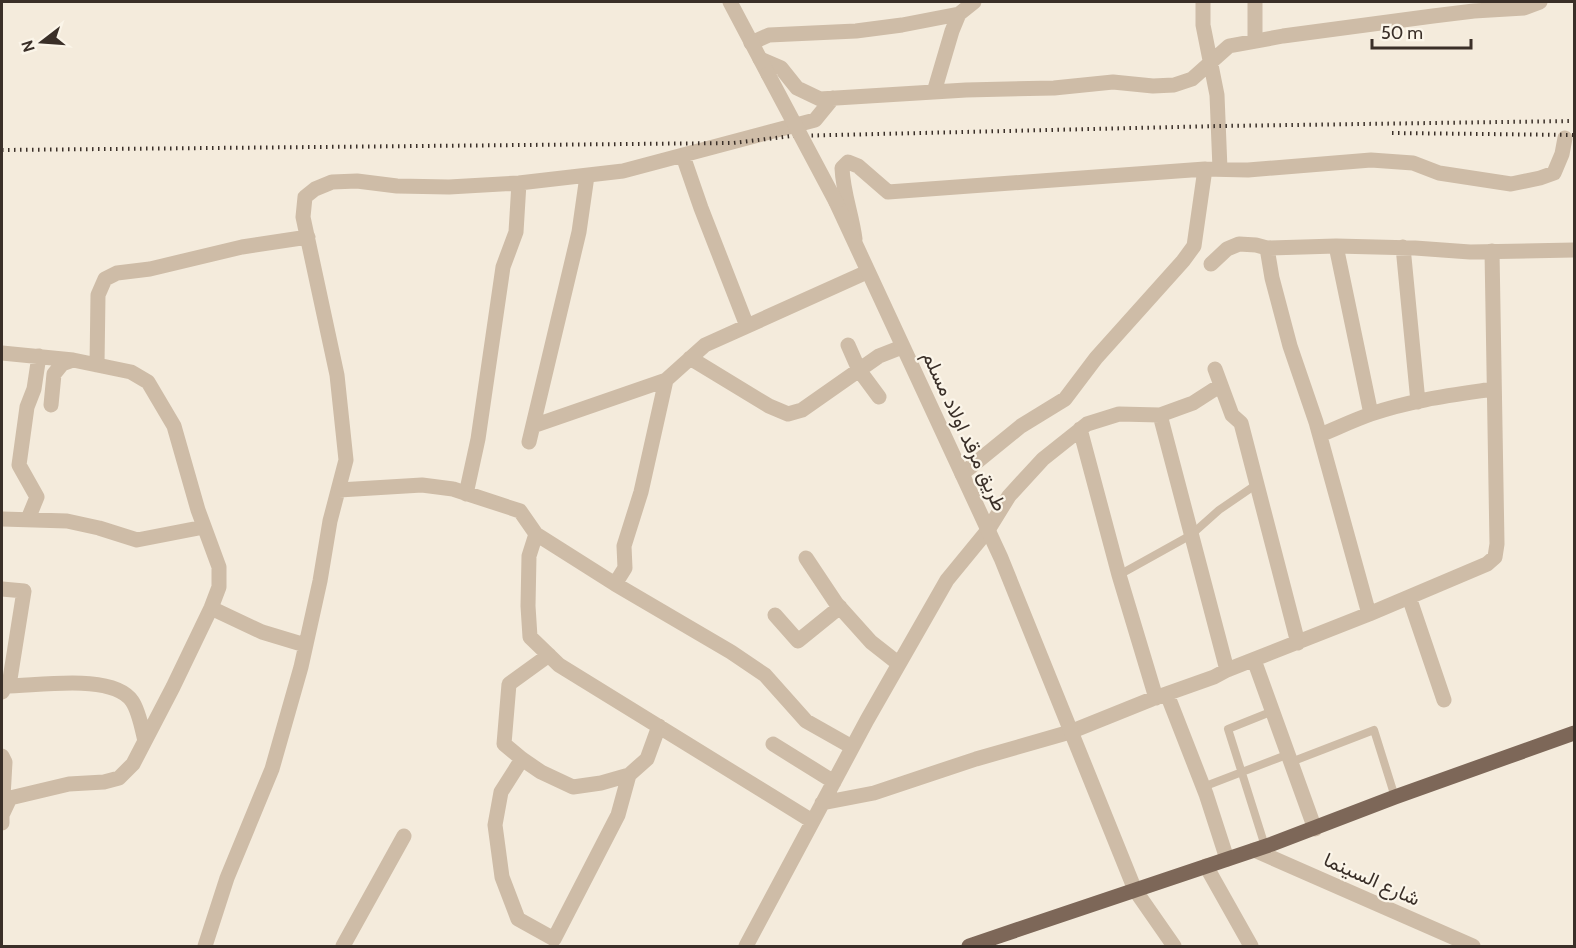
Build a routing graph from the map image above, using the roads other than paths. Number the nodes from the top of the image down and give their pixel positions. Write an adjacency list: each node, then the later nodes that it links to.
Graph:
1 (974, 2): 6 (street)
2 (1203, 2): 10 (street)
3 (1255, 2): 7 (street)
4 (1541, 2): 7 (street)
5 (734, 3): 8 (street, طريق مرقد اولاد مسلم)
6 (959, 14): 8 (street); 11 (street)
7 (1255, 41): 10 (street)
8 (751, 43): 9 (street, طريق مرقد اولاد مسلم)
9 (760, 59): 12 (street); 19 (street, طريق مرقد اولاد مسلم, bridge)
10 (1211, 62): 11 (street); 15 (street)
11 (934, 92): 12 (street)
12 (834, 98): 14 (street)
13 (1565, 138): 15 (street)
14 (683, 156): 16 (street); 27 (street)
15 (1212, 169): 19 (street); 49 (street)
16 (586, 176): 17 (street); 45 (street)
17 (519, 183): 18 (street); 52 (street)
18 (308, 237): 34 (street); 51 (street)
19 (855, 245): 26 (street, طريق مرقد اولاد مسلم)
20 (1336, 246): 21 (street); 22 (street); 43 (street)
21 (1403, 247): 24 (street); 41 (street)
22 (1267, 248): 25 (street); 47 (street)
23 (1575, 250): 24 (street)
24 (1492, 251): 39 (street)
25 (1210, 264)
26 (867, 272): 27 (street); 29 (street, طريق مرقد اولاد مسلم)
27 (747, 326): 32 (street)
28 (848, 345): 36 (street)
29 (902, 347): 36 (street); 49 (street, طريق مرقد اولاد مسلم)
30 (2, 352): 31 (street)
31 (39, 356): 33 (street); 54 (street)
32 (690, 358): 36 (street); 37 (street)
33 (73, 360): 34 (street); 42 (street)
34 (97, 365): 55 (street)
35 (1215, 369): 38 (street)
36 (859, 370): 40 (street)
37 (666, 380): 45 (street); 61 (street)
38 (1221, 385): 44 (street); 50 (street)
39 (1494, 389): 41 (street); 63 (street)
40 (879, 397)
41 (1418, 402): 43 (street)
42 (51, 405)
43 (1371, 414): 47 (street)
44 (1160, 415): 46 (street); 58 (street)
45 (533, 426): 48 (street)
46 (1080, 429): 56 (street); 60 (street)
47 (1320, 435): 66 (street)
48 (529, 442)
49 (962, 474): 56 (street, طريق مرقد اولاد مسلم)
50 (1257, 484): 58 (lane); 68 (street)
51 (339, 490): 52 (street); 69 (street)
52 (466, 494): 57 (street)
53 (2, 519): 54 (street)
54 (28, 519): 55 (street)
55 (204, 527): 65 (street)
56 (988, 530): 72 (street); 79 (street, طريق مرقد اولاد مسلم)
57 (536, 534): 61 (street); 70 (street)
58 (1191, 535): 60 (lane); 73 (street)
59 (806, 558): 64 (street)
60 (1119, 575): 75 (street)
61 (615, 584): 83 (street)
62 (2, 589): 74 (street)
63 (1409, 597): 66 (street); 76 (street)
64 (840, 607): 67 (street); 72 (street)
65 (211, 608): 69 (street); 81 (street)
66 (1369, 614): 68 (street)
67 (775, 615)
68 (1298, 643): 71 (street)
69 (305, 645): 102 (street)
70 (549, 655): 78 (street); 86 (street)
71 (1254, 660): 73 (street); 77 (street)
72 (899, 664): 83 (street)
73 (1227, 670): 75 (street)
74 (3, 688): 81 (street)
75 (1162, 696): 79 (street); 90 (street)
76 (1444, 700)
77 (1273, 711): 85 (street); 87 (lane)
78 (659, 726): 88 (street); 94 (street)
79 (1070, 732): 93 (street); 101 (street, طريق مرقد اولاد مسلم)
80 (1575, 733): 92 (main road)
81 (145, 741): 91 (street)
82 (773, 744): 89 (street)
83 (852, 747): 89 (street)
84 (2, 756): 91 (street)
85 (1290, 758): 87 (lane); 92 (lane); 96 (street)
86 (522, 759): 88 (street); 88 (street)
87 (1242, 772): 90 (lane); 98 (lane)
88 (628, 775)
89 (834, 782): 93 (street)
90 (1203, 787): 99 (street)
91 (5, 797): 95 (street)
92 (1395, 797): 96 (main road)
93 (822, 803): 94 (street)
94 (812, 821): 104 (street)
95 (2, 823)
96 (1316, 828): 98 (main road)
97 (404, 836): 103 (street)
98 (1260, 848): 99 (main road); 108 (street, شارع السينما)
99 (1227, 859): 100 (main road)
100 (1206, 866): 101 (main road); 107 (street)
101 (1135, 890): 105 (main road); 106 (street, طريق مرقد اولاد مسلم)
102 (205, 946)
103 (343, 946)
104 (746, 946)
105 (969, 946)
106 (1174, 946)
107 (1251, 946)
108 (1473, 946)

